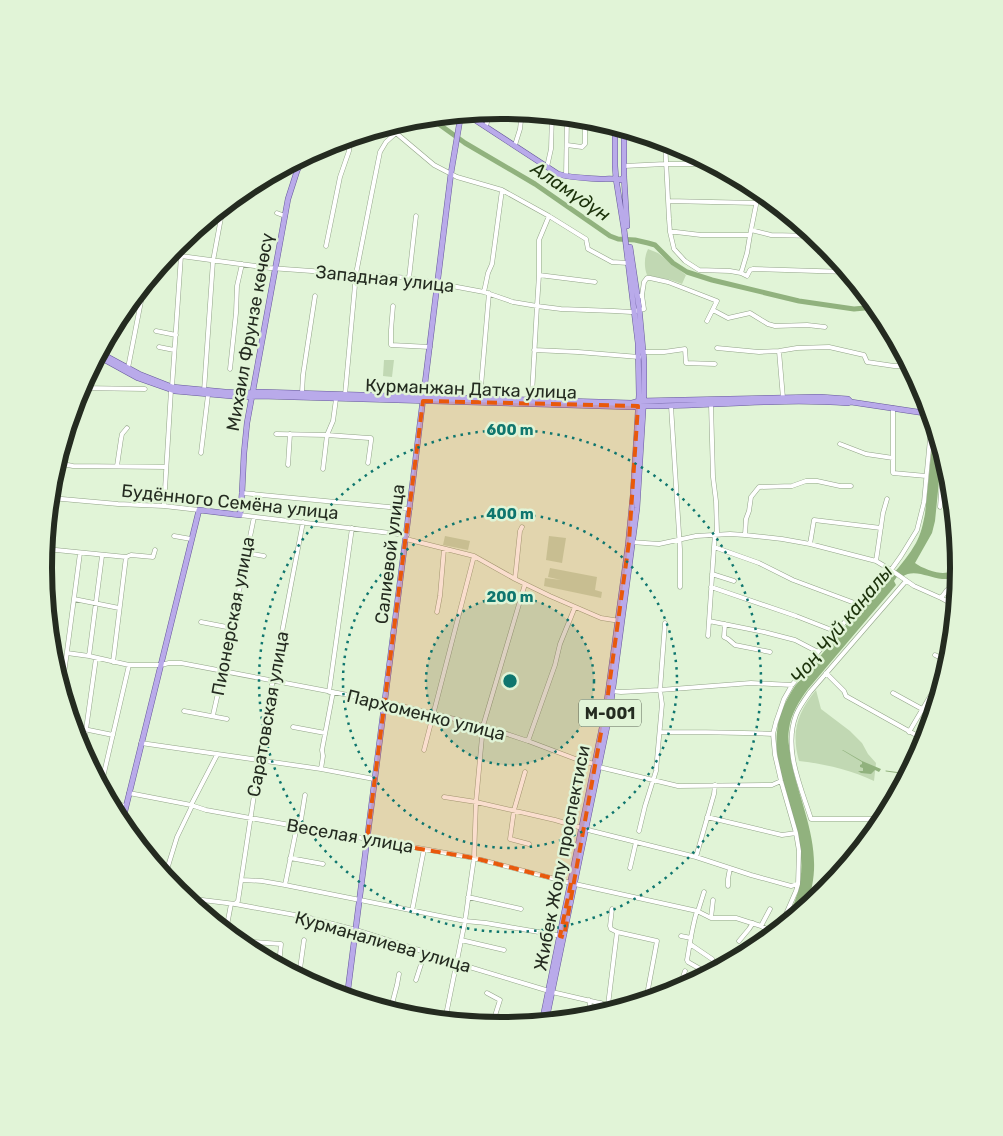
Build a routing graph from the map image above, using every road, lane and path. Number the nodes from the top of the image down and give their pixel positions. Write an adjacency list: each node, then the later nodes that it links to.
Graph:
1 (488, 119): 7 (street)
2 (476, 120): 7 (main road)
3 (521, 120): 12 (street)
4 (459, 121): 22 (main road, Салиевой улица)
5 (552, 122): 21 (street)
6 (568, 124): 13 (street)
7 (486, 126): 12 (main road)
8 (585, 127): 13 (street)
9 (396, 133): 22 (street); 50 (street)
10 (615, 133): 18 (main road)
11 (624, 136): 19 (main road, М-001)
12 (514, 145): 21 (main road)
13 (567, 145): 23 (street)
14 (348, 146): 41 (street)
15 (665, 150): 17 (street)
16 (696, 163): 17 (street)
17 (665, 164): 19 (street); 28 (street)
18 (615, 166): 19 (main road); 25 (main road)
19 (624, 166): 24 (main road, М-001)
20 (300, 167): 32 (main road, Михаил Фрунзе көчөсү)
21 (547, 167): 23 (main road)
22 (451, 173): 26 (street); 53 (main road, Салиевой улица)
23 (566, 176): 25 (main road)
24 (624, 177): 25 (main road); 36 (main road, М-001)
25 (616, 179): 36 (main road, М-001)
26 (502, 190): 34 (street); 55 (street)
27 (757, 199): 29 (street)
28 (668, 201): 29 (street); 38 (street)
29 (756, 202): 30 (street); 37 (street)
30 (761, 202)
31 (277, 213): 32 (street)
32 (284, 216): 47 (main road, Михаил Фрунзе көчөсү)
33 (416, 216): 52 (street)
34 (549, 216): 45 (street); 51 (street)
35 (221, 217): 44 (street)
36 (626, 229): 42 (main road, М-001)
37 (751, 230): 39 (street); 40 (street)
38 (670, 232): 39 (street); 49 (street)
39 (750, 235): 49 (street)
40 (803, 235)
41 (326, 246)
42 (628, 248): 45 (main road, М-001); 57 (main road, М-001)
43 (180, 256): 44 (street, Западная улица); 66 (street)
44 (213, 261): 46 (street, Западная улица); 84 (street)
45 (628, 263): 61 (main road, М-001)
46 (242, 264): 47 (street, Западная улица); 80 (street)
47 (275, 268): 50 (street, Западная улица); 86 (main road, Михаил Фрунзе көчөсү)
48 (839, 272): 49 (street)
49 (741, 273)
50 (356, 274): 52 (street, Западная улица); 87 (street)
51 (539, 275): 54 (street); 60 (street)
52 (409, 278): 53 (street, Западная улица)
53 (437, 282): 55 (street, Западная улица); 68 (main road, Салиевой улица)
54 (595, 282)
55 (487, 292): 60 (street, Западная улица); 88 (street)
56 (315, 296): 85 (street)
57 (640, 296): 61 (main road, М-001); 62 (street)
58 (141, 300): 79 (street)
59 (394, 306): 68 (street)
60 (536, 306): 61 (street, Западная улица); 71 (street)
61 (637, 310): 73 (main road, М-001); 75 (main road, М-001)
62 (713, 310): 63 (street); 64 (street)
63 (707, 321)
64 (826, 327)
65 (156, 331): 66 (street)
66 (176, 335): 70 (street)
67 (159, 347): 70 (street)
68 (430, 347): 90 (main road, Салиевой улица)
69 (717, 348): 72 (street)
70 (174, 350): 83 (street)
71 (534, 350): 75 (street); 91 (street)
72 (779, 351): 78 (street); 92 (street)
73 (643, 352): 77 (street); 93 (main road, М-001)
74 (106, 356): 79 (main road, Курманжан Датка улица)
75 (639, 357): 93 (main road, М-001)
76 (104, 359): 83 (main road, Курманжан Датка улица)
77 (715, 364)
78 (902, 366)
79 (128, 368): 83 (main road, Курманжан Датка улица)
80 (230, 369)
81 (90, 388): 82 (street)
82 (145, 389)
83 (172, 389): 84 (main road, Курманжан Датка улица); 110 (street)
84 (206, 393): 86 (main road, Курманжан Датка улица); 104 (street)
85 (302, 394): 86 (main road, Курманжан Датка улица); 87 (main road, Курманжан Датка улица)
86 (252, 395): 89 (main road, Курманжан Датка улица); 115 (main road, Михаил Фрунзе көчөсү)
87 (345, 395): 90 (main road, Курманжан Датка улица)
88 (480, 398): 90 (main road, Курманжан Датка улица); 91 (main road, Курманжан Датка улица)
89 (336, 399): 90 (main road, Курманжан Датка улица); 101 (street)
90 (424, 399): 93 (main road, Курманжан Датка улица); 120 (main road, Салиевой улица)
91 (534, 399): 93 (main road, Курманжан Датка улица)
92 (783, 400): 93 (main road, Курманжан Датка улица); 94 (main road, Курманжан Датка улица); 96 (main road, Курманжан Датка улица)
93 (641, 403): 95 (main road, Курманжан Датка улица); 134 (main road, Жибек Жолу проспектиси / М-001)
94 (710, 404): 95 (main road, Курманжан Датка улица); 128 (street)
95 (671, 406): 133 (street)
96 (893, 408): 97 (main road, Курманжан Датка улица); 105 (street)
97 (923, 413)
98 (127, 428): 109 (street)
99 (276, 434): 100 (street)
100 (290, 434): 101 (street); 108 (street)
101 (327, 435): 106 (street); 111 (street)
102 (930, 435): 112 (street)
103 (840, 444): 105 (street)
104 (201, 453)
105 (892, 458): 112 (street)
106 (368, 463)
107 (65, 465): 109 (street)
108 (288, 465)
109 (117, 466): 110 (street)
110 (166, 467): 118 (street)
111 (323, 469)
112 (926, 476): 147 (street)
113 (942, 481): 119 (street)
114 (851, 486): 129 (street)
115 (242, 493): 120 (street, Будённого Семёна улица); 122 (main road, Михаил Фрунзе көчөсү)
116 (58, 499): 118 (street, Будённого Семёна улица)
117 (887, 499): 127 (street)
118 (164, 506): 121 (street, Будённого Семёна улица)
119 (940, 508)
120 (410, 509): 131 (main road, Салиевой улица)
121 (198, 510): 122 (main road, Будённого Семёна улица); 132 (main road)
122 (240, 515): 123 (street, Будённого Семёна улица)
123 (254, 517): 124 (street, Будённого Семёна улица); 140 (street, Пионерская улица)
124 (303, 522): 126 (street, Будённого Семёна улица); 185 (street, Саратовская улица)
125 (522, 527): 149 (street)
126 (352, 528): 131 (street, Будённого Семёна улица); 189 (street)
127 (881, 528): 135 (street); 146 (street)
128 (715, 534): 129 (street); 133 (street); 136 (street)
129 (745, 535): 135 (street)
130 (174, 536): 132 (street)
131 (406, 537): 137 (street, Будённого Семёна улица); 192 (main road, Салиевой улица)
132 (191, 539): 181 (main road)
133 (679, 539): 134 (street); 153 (street)
134 (631, 542): 164 (main road, Жибек Жолу проспектиси / М-001)
135 (810, 544): 146 (street)
136 (714, 547): 148 (street); 160 (street)
137 (444, 549): 144 (street, Будённого Семёна улица); 163 (street)
138 (53, 550): 141 (street)
139 (156, 550): 145 (street)
140 (246, 552): 143 (street); 169 (street, Пионерская улица)
141 (80, 553): 142 (street); 157 (street)
142 (102, 556): 145 (street); 159 (street)
143 (264, 556)
144 (474, 556): 149 (street, Будённого Семёна улица); 196 (street)
145 (126, 558): 162 (street)
146 (876, 561): 147 (street)
147 (891, 570): 150 (street); 160 (street)
148 (712, 574): 151 (street); 154 (street)
149 (515, 579): 152 (street, Будённого Семёна улица)
150 (904, 580): 156 (street); 184 (street)
151 (734, 581)
152 (525, 584): 161 (street, Будённого Семёна улица); 199 (street)
153 (680, 587)
154 (711, 587): 165 (street); 170 (street)
155 (950, 589): 156 (street)
156 (942, 598): 158 (street)
157 (74, 599): 159 (street); 174 (street)
158 (949, 602)
159 (96, 603): 162 (street); 176 (street)
160 (860, 605): 170 (street)
161 (576, 607): 164 (street, Будённого Семёна улица); 210 (street)
162 (119, 608): 179 (street)
163 (437, 612)
164 (620, 621): 188 (main road, Жибек Жолу проспектиси / М-001)
165 (709, 621): 168 (street); 171 (street)
166 (201, 622): 169 (street)
167 (665, 623): 187 (street)
168 (725, 624): 172 (street); 173 (street)
169 (232, 628): 183 (street, Пионерская улица)
170 (837, 632): 173 (street)
171 (708, 636)
172 (770, 652)
173 (818, 652): 186 (street)
174 (67, 653): 176 (street, Пархоменко улица); 182 (street)
175 (935, 655): 178 (street)
176 (89, 656): 177 (street, Пархоменко улица)
177 (96, 658): 179 (street, Пархоменко улица); 202 (street)
178 (942, 658)
179 (113, 662): 180 (street, Пархоменко улица)
180 (129, 665): 181 (street, Пархоменко улица); 208 (street)
181 (161, 665): 183 (street, Пархоменко улица); 211 (main road)
182 (65, 670)
183 (223, 671): 185 (street, Пархоменко улица); 197 (street, Пионерская улица)
184 (826, 673): 204 (street); 234 (street)
185 (273, 680): 189 (street, Пархоменко улица); 214 (street, Саратовская улица)
186 (792, 686): 187 (street); 206 (street)
187 (660, 690): 188 (street); 203 (street)
188 (611, 691): 215 (main road, Жибек Жолу проспектиси / М-001)
189 (331, 692): 192 (street, Пархоменко улица); 205 (street)
190 (893, 693): 193 (street)
191 (932, 694): 193 (street)
192 (385, 702): 196 (street, Пархоменко улица); 219 (main road, Салиевой улица)
193 (923, 709): 195 (street); 204 (street)
194 (184, 711): 197 (street)
195 (927, 711)
196 (433, 714): 199 (street, Пархоменко улица); 212 (street)
197 (212, 715): 198 (street)
198 (227, 718)
199 (483, 726): 210 (street, Пархоменко улица); 226 (street)
200 (293, 727): 205 (street)
201 (83, 729): 202 (street)
202 (86, 730): 207 (street); 208 (street)
203 (660, 732): 206 (street); 220 (street)
204 (910, 732): 209 (street)
205 (325, 733): 216 (street)
206 (773, 734): 221 (street)
207 (85, 735)
208 (113, 735): 218 (street)
209 (918, 736)
210 (528, 741): 215 (street, Пархоменко улица)
211 (141, 743): 213 (street); 223 (main road)
212 (424, 750)
213 (217, 755): 214 (street); 228 (street)
214 (259, 759): 216 (street); 233 (street, Саратовская улица)
215 (597, 766): 220 (street, Пархоменко улица); 236 (main road, Жибек Жолу проспектиси / М-001)
216 (321, 769): 219 (street)
217 (525, 772): 230 (street)
218 (104, 775)
219 (374, 779): 239 (main road, Салиевой улица)
220 (653, 780): 222 (street, Пархоменко улица); 237 (street)
221 (781, 781): 222 (street, Пархоменко улица); 238 (street)
222 (715, 785): 232 (street)
223 (129, 793): 228 (street, Веселая улица); 229 (main road)
224 (305, 795): 235 (street)
225 (444, 797): 226 (street)
226 (476, 802): 230 (street); 245 (street)
227 (121, 805): 229 (street)
228 (191, 805): 233 (street, Веселая улица); 247 (street)
229 (126, 806): 231 (main road)
230 (514, 810): 236 (street); 241 (street)
231 (125, 812)
232 (707, 817): 238 (street); 243 (street)
233 (251, 818): 235 (street, Веселая улица); 250 (street, Саратовская улица)
234 (873, 820)
235 (298, 826): 239 (street, Веселая улица); 244 (street)
236 (584, 828): 240 (street); 251 (main road, Жибек Жолу проспектиси / М-001)
237 (639, 830)
238 (796, 833): 252 (street)
239 (367, 840): 242 (street, Веселая улица); 258 (main road, Салиевой улица)
240 (636, 842): 243 (street); 248 (street)
241 (530, 844)
242 (424, 849): 245 (street, Веселая улица); 264 (street)
243 (696, 857): 249 (street)
244 (290, 858): 246 (street); 253 (street)
245 (474, 858): 251 (street, Веселая улица); 256 (street)
246 (323, 864)
247 (168, 868)
248 (630, 868)
249 (730, 868): 252 (street); 254 (street)
250 (242, 880): 253 (street); 260 (street, Саратовская улица)
251 (573, 884): 265 (street, Веселая улица); 275 (main road, Жибек Жолу проспектиси / М-001)
252 (798, 884): 266 (street)
253 (285, 885): 258 (street)
254 (728, 886)
255 (704, 892): 265 (street)
256 (468, 898): 261 (street); 268 (street)
257 (199, 900): 260 (street, Курманалиева улица)
258 (360, 900): 264 (street); 272 (main road, Салиевой улица)
259 (713, 900): 267 (street)
260 (233, 904): 270 (street, Саратовская улица); 272 (street, Курманалиева улица)
261 (521, 909)
262 (770, 909): 271 (street)
263 (612, 910): 274 (street)
264 (412, 911): 268 (street)
265 (697, 911): 267 (street, Веселая улица); 277 (street)
266 (784, 917)
267 (711, 918): 269 (street, Веселая улица)
268 (465, 921): 275 (street); 279 (street)
269 (753, 923): 271 (street, Веселая улица); 281 (street)
270 (228, 924)
271 (761, 926): 273 (street, Веселая улица)
272 (356, 930): 284 (street, Курманалиева улица); 294 (main road, Салиевой улица)
273 (767, 930)
274 (617, 932): 296 (street); 302 (street)
275 (562, 936): 295 (main road, Жибек Жолу проспектиси / М-001)
276 (681, 936): 277 (street)
277 (690, 938): 282 (street)
278 (304, 940): 288 (street)
279 (461, 940): 283 (street); 287 (street)
280 (254, 942): 285 (street)
281 (738, 942)
282 (690, 944): 286 (street); 289 (street)
283 (504, 950)
284 (425, 952): 287 (street, Курманалиева улица); 293 (street)
285 (280, 958)
286 (712, 959)
287 (456, 963): 295 (street, Курманалиева улица); 304 (street)
288 (300, 969)
289 (702, 970)
290 (685, 971): 292 (street)
291 (399, 974): 300 (street)
292 (683, 979)
293 (416, 980)
294 (348, 990)
295 (550, 992): 298 (street, Курманалиева улица); 305 (main road, Жибек Жолу проспектиси / М-001); 306 (main road, Жибек Жолу проспектиси / М-001)
296 (647, 992)
297 (487, 993): 307 (street)
298 (589, 1000): 299 (street, Курманалиева улица); 303 (street)
299 (601, 1003): 301 (street, Курманалиева улица)
300 (392, 1004)
301 (606, 1004)
302 (608, 1005)
303 (590, 1008)
304 (446, 1013)
305 (547, 1014)
306 (544, 1015)
307 (495, 1017)

